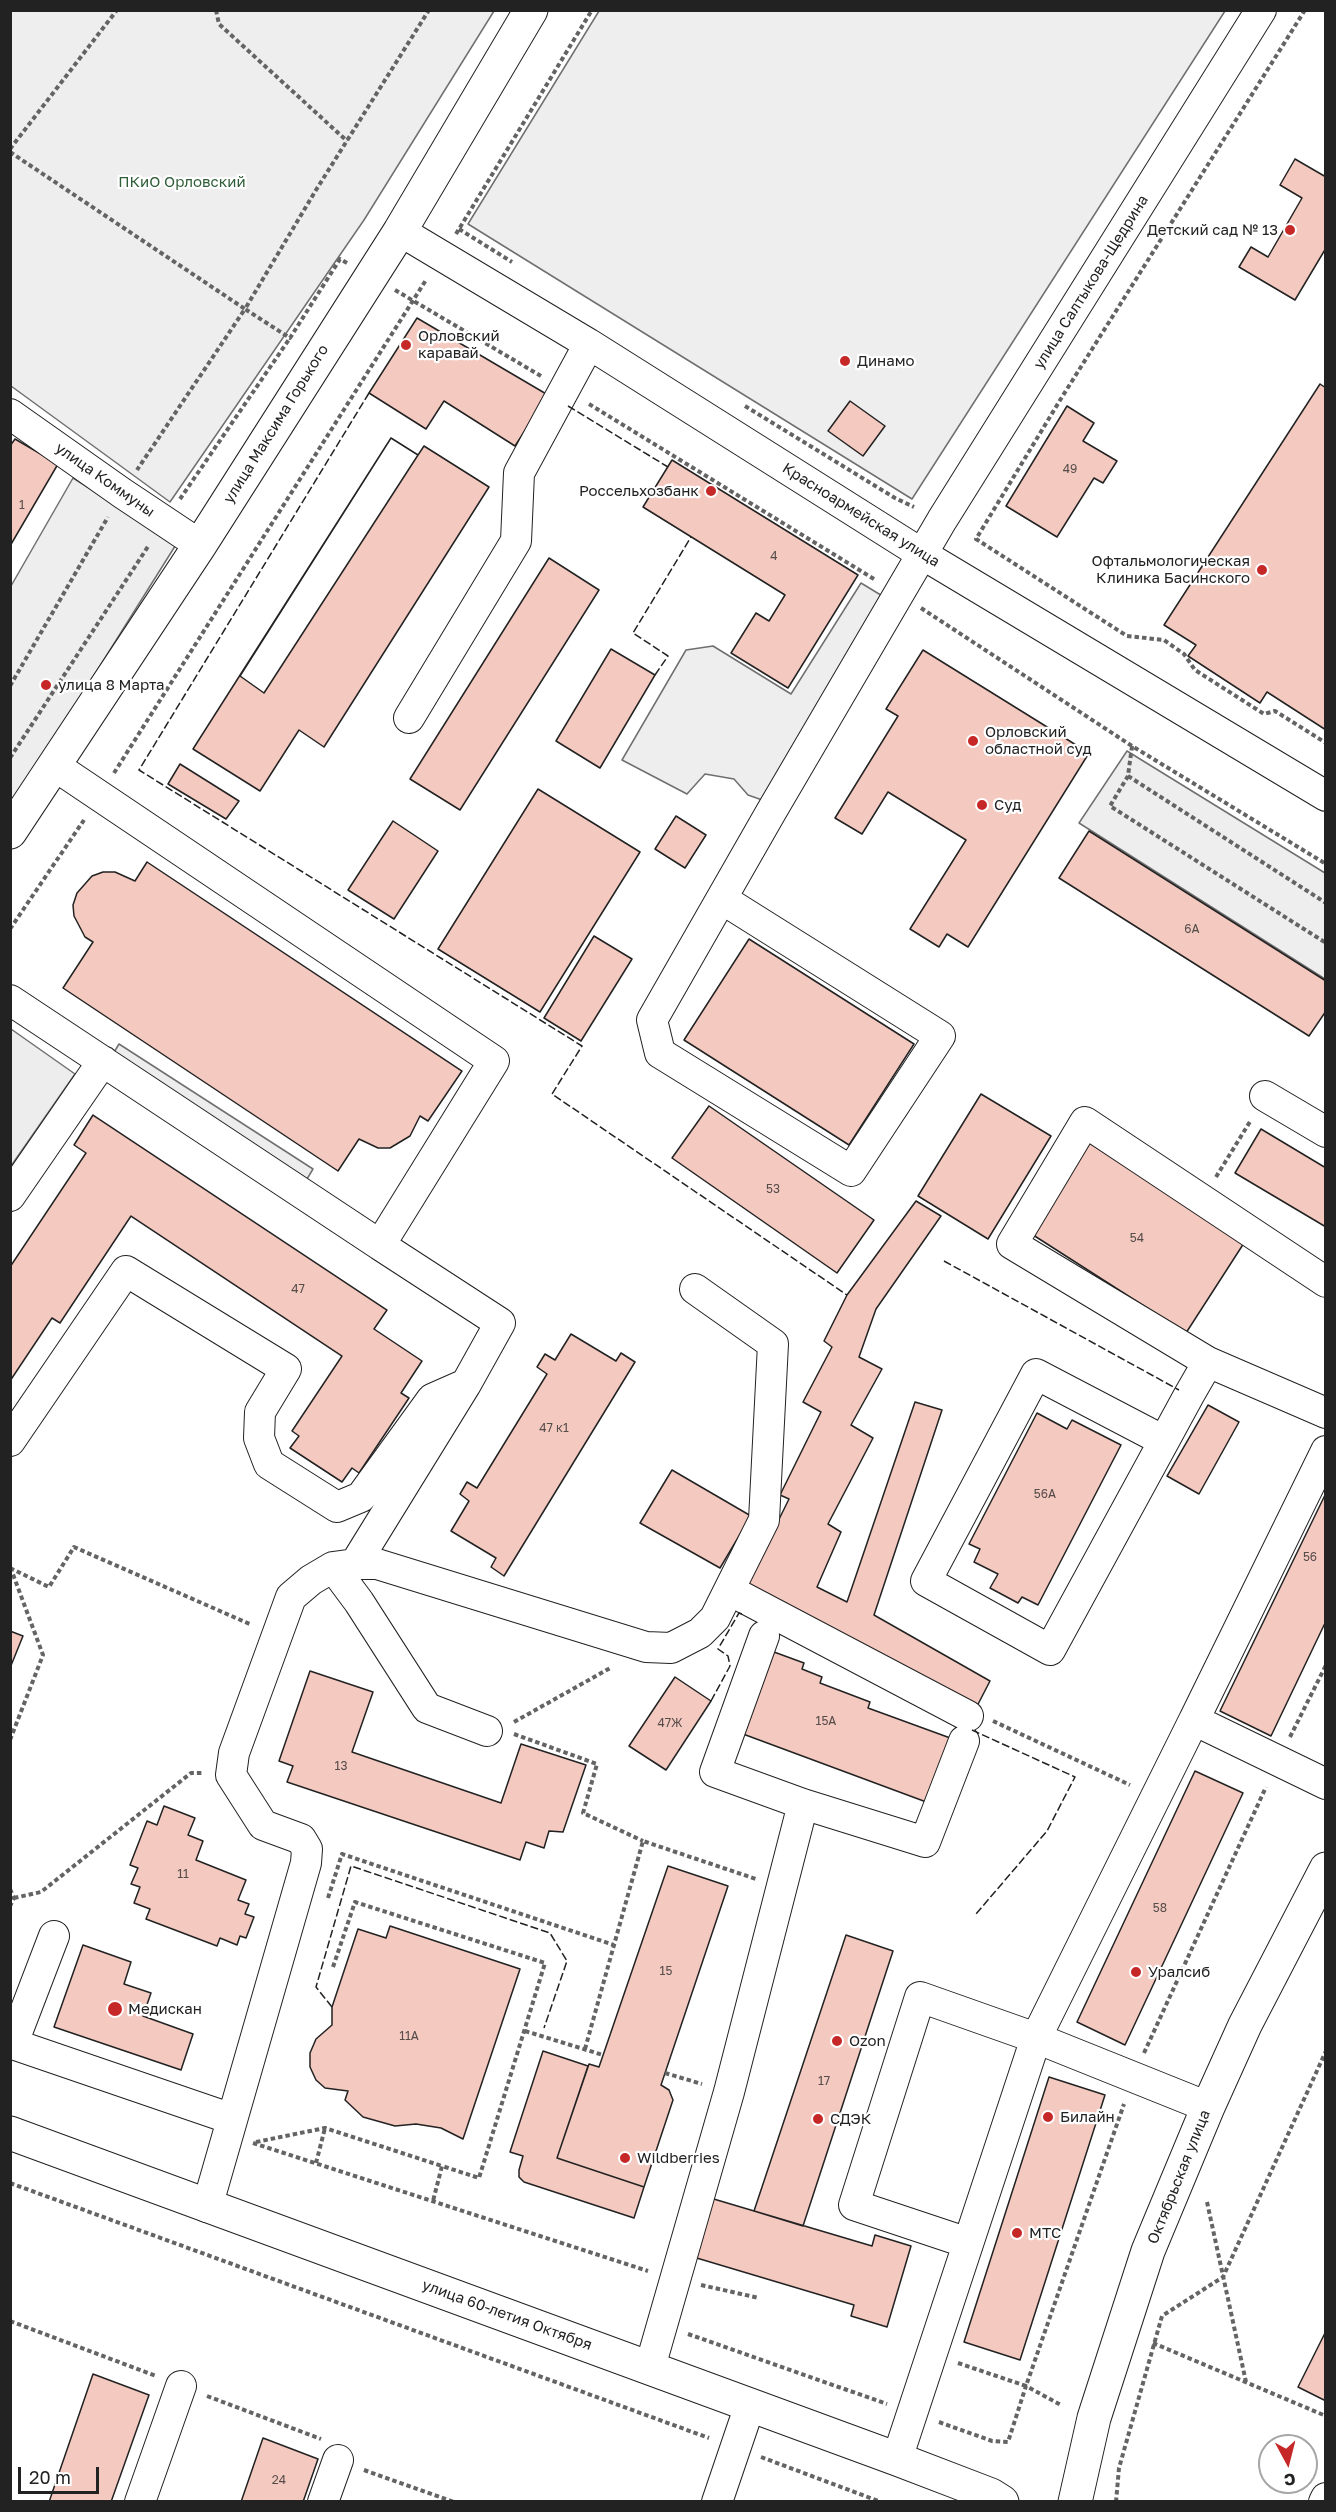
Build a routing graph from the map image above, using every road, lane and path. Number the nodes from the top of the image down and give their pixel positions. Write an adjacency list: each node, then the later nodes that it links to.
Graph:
1 (117, 10): 9 (path)
2 (216, 10): 8 (path)
3 (429, 10): 8 (path)
4 (531, 10): 10 (main road, улица Максима Горького)
5 (592, 10): 11 (path)
6 (1261, 10): 20 (street, улица Салтыкова-Щедрина)
7 (1305, 10): 24 (path)
8 (347, 141): 14 (path)
9 (10, 151): 14 (path)
10 (400, 231): 11 (street, Красноармейская улица); 12 (main road, улица Максима Горького)
11 (442, 256): 13 (path); 15 (street, Красноармейская улица)
12 (369, 276): 13 (path); 14 (path); 19 (main road, улица Максима Горького)
13 (413, 300): 16 (path); 28 (path)
14 (245, 309): 18 (path)
15 (589, 344): 16 (street); 20 (street, Красноармейская улица)
16 (565, 390): 21 (path); 23 (street)
17 (10, 414): 18 (street, улица Коммуны)
18 (122, 493): 19 (street, улица Коммуны); 22 (path)
19 (200, 545): 26 (main road, улица Максима Горького)
20 (922, 554): 21 (street, улица Салтыкова-Щедрина); 29 (street, Красноармейская улица)
21 (898, 593): 25 (path); 32 (street, улица Салтыкова-Щедрина)
22 (10, 686)
23 (410, 718)
24 (1326, 743)
25 (1132, 746): 27 (path); 31 (path)
26 (55, 766): 28 (street); 30 (main road, улица Максима Горького)
27 (1128, 777): 33 (path); 35 (path)
28 (100, 796): 34 (path); 42 (street)
29 (1326, 796)
30 (10, 832)
31 (1326, 864)
32 (722, 899): 32 (street, улица Салтыкова-Щедрина)
33 (1326, 903)
34 (10, 929)
35 (1326, 943)
36 (10, 1000): 37 (street)
37 (103, 1061): 40 (street); 42 (street)
38 (1265, 1096): 39 (street); 41 (path)
39 (1326, 1132)
40 (10, 1196)
41 (1202, 1200): 43 (street); 45 (street)
42 (380, 1245): 46 (street)
43 (1326, 1282)
44 (695, 1289): 53 (street)
45 (1208, 1362): 47 (street); 49 (street)
46 (466, 1384): 48 (street); 51 (street)
47 (1326, 1413)
48 (10, 1441)
49 (1164, 1441): 49 (street)
50 (1326, 1451): 58 (street)
51 (344, 1565): 54 (street); 56 (street); 60 (street)
52 (10, 1568): 54 (path); 61 (path)
53 (729, 1590): 56 (street); 59 (street)
54 (277, 1636): 63 (street)
55 (764, 1636): 66 (street)
56 (646, 1647): 60 (path)
57 (1326, 1665): 62 (path)
58 (1194, 1720): 62 (street); 65 (street)
59 (966, 1729): 65 (path); 66 (street)
60 (494, 1730): 67 (path)
61 (10, 1740)
62 (1278, 1761): 64 (street); 84 (path)
63 (231, 1774): 71 (path); 88 (street)
64 (1326, 1784)
65 (1155, 1797): 78 (street)
66 (803, 1804): 69 (street)
67 (643, 1841): 69 (path); 75 (path)
68 (1326, 1869): 86 (main road, Октябрьская улица)
69 (781, 1887): 85 (street)
70 (10, 1889): 71 (path)
71 (14, 1898): 72 (path)
72 (10, 1906)
73 (325, 1909): 75 (path)
74 (54, 1936): 79 (street)
75 (614, 1945): 80 (path)
76 (333, 1966): 77 (path)
77 (525, 2031): 80 (path); 91 (path)
78 (1036, 2038): 84 (street); 96 (street); 96 (street)
79 (12, 2043): 88 (street)
80 (585, 2049): 82 (path)
81 (1326, 2051): 97 (path)
82 (603, 2055)
83 (665, 2073): 85 (path)
84 (1134, 2076): 86 (street); 106 (path)
85 (729, 2092): 98 (street)
86 (1208, 2107): 120 (main road, Октябрьская улица)
87 (325, 2128): 88 (path); 90 (path); 91 (path)
88 (242, 2132): 90 (path); 95 (street)
89 (10, 2133): 95 (main road, улица 60-летия Октября)
90 (316, 2163): 93 (path)
91 (442, 2166): 93 (path)
92 (10, 2182): 111 (path)
93 (433, 2201): 98 (path)
94 (1207, 2202): 97 (path)
95 (207, 2206): 103 (main road, улица 60-летия Октября)
96 (968, 2243): 102 (street)
97 (1223, 2277): 101 (path); 104 (path)
98 (676, 2280): 99 (path); 100 (street)
99 (759, 2298)
100 (663, 2325): 103 (street); 109 (path)
101 (1153, 2343): 104 (path); 121 (path)
102 (933, 2354): 106 (path); 109 (street)
103 (650, 2367): 107 (main road, улица 60-летия Октября)
104 (1246, 2382): 110 (path)
105 (181, 2386): 114 (street)
106 (1026, 2386): 108 (path); 109 (path)
107 (750, 2405): 111 (street); 112 (main road, улица 60-летия Октября)
108 (1061, 2405)
109 (913, 2413): 112 (street)
110 (1326, 2416)
111 (735, 2448): 117 (street); 118 (path)
112 (897, 2459): 119 (main road, улица 60-летия Октября)
113 (338, 2460): 115 (street); 116 (path)
114 (140, 2502)
115 (323, 2502)
116 (454, 2502)
117 (717, 2502)
118 (881, 2502)
119 (1002, 2502)
120 (1076, 2502)
121 (1116, 2502)

